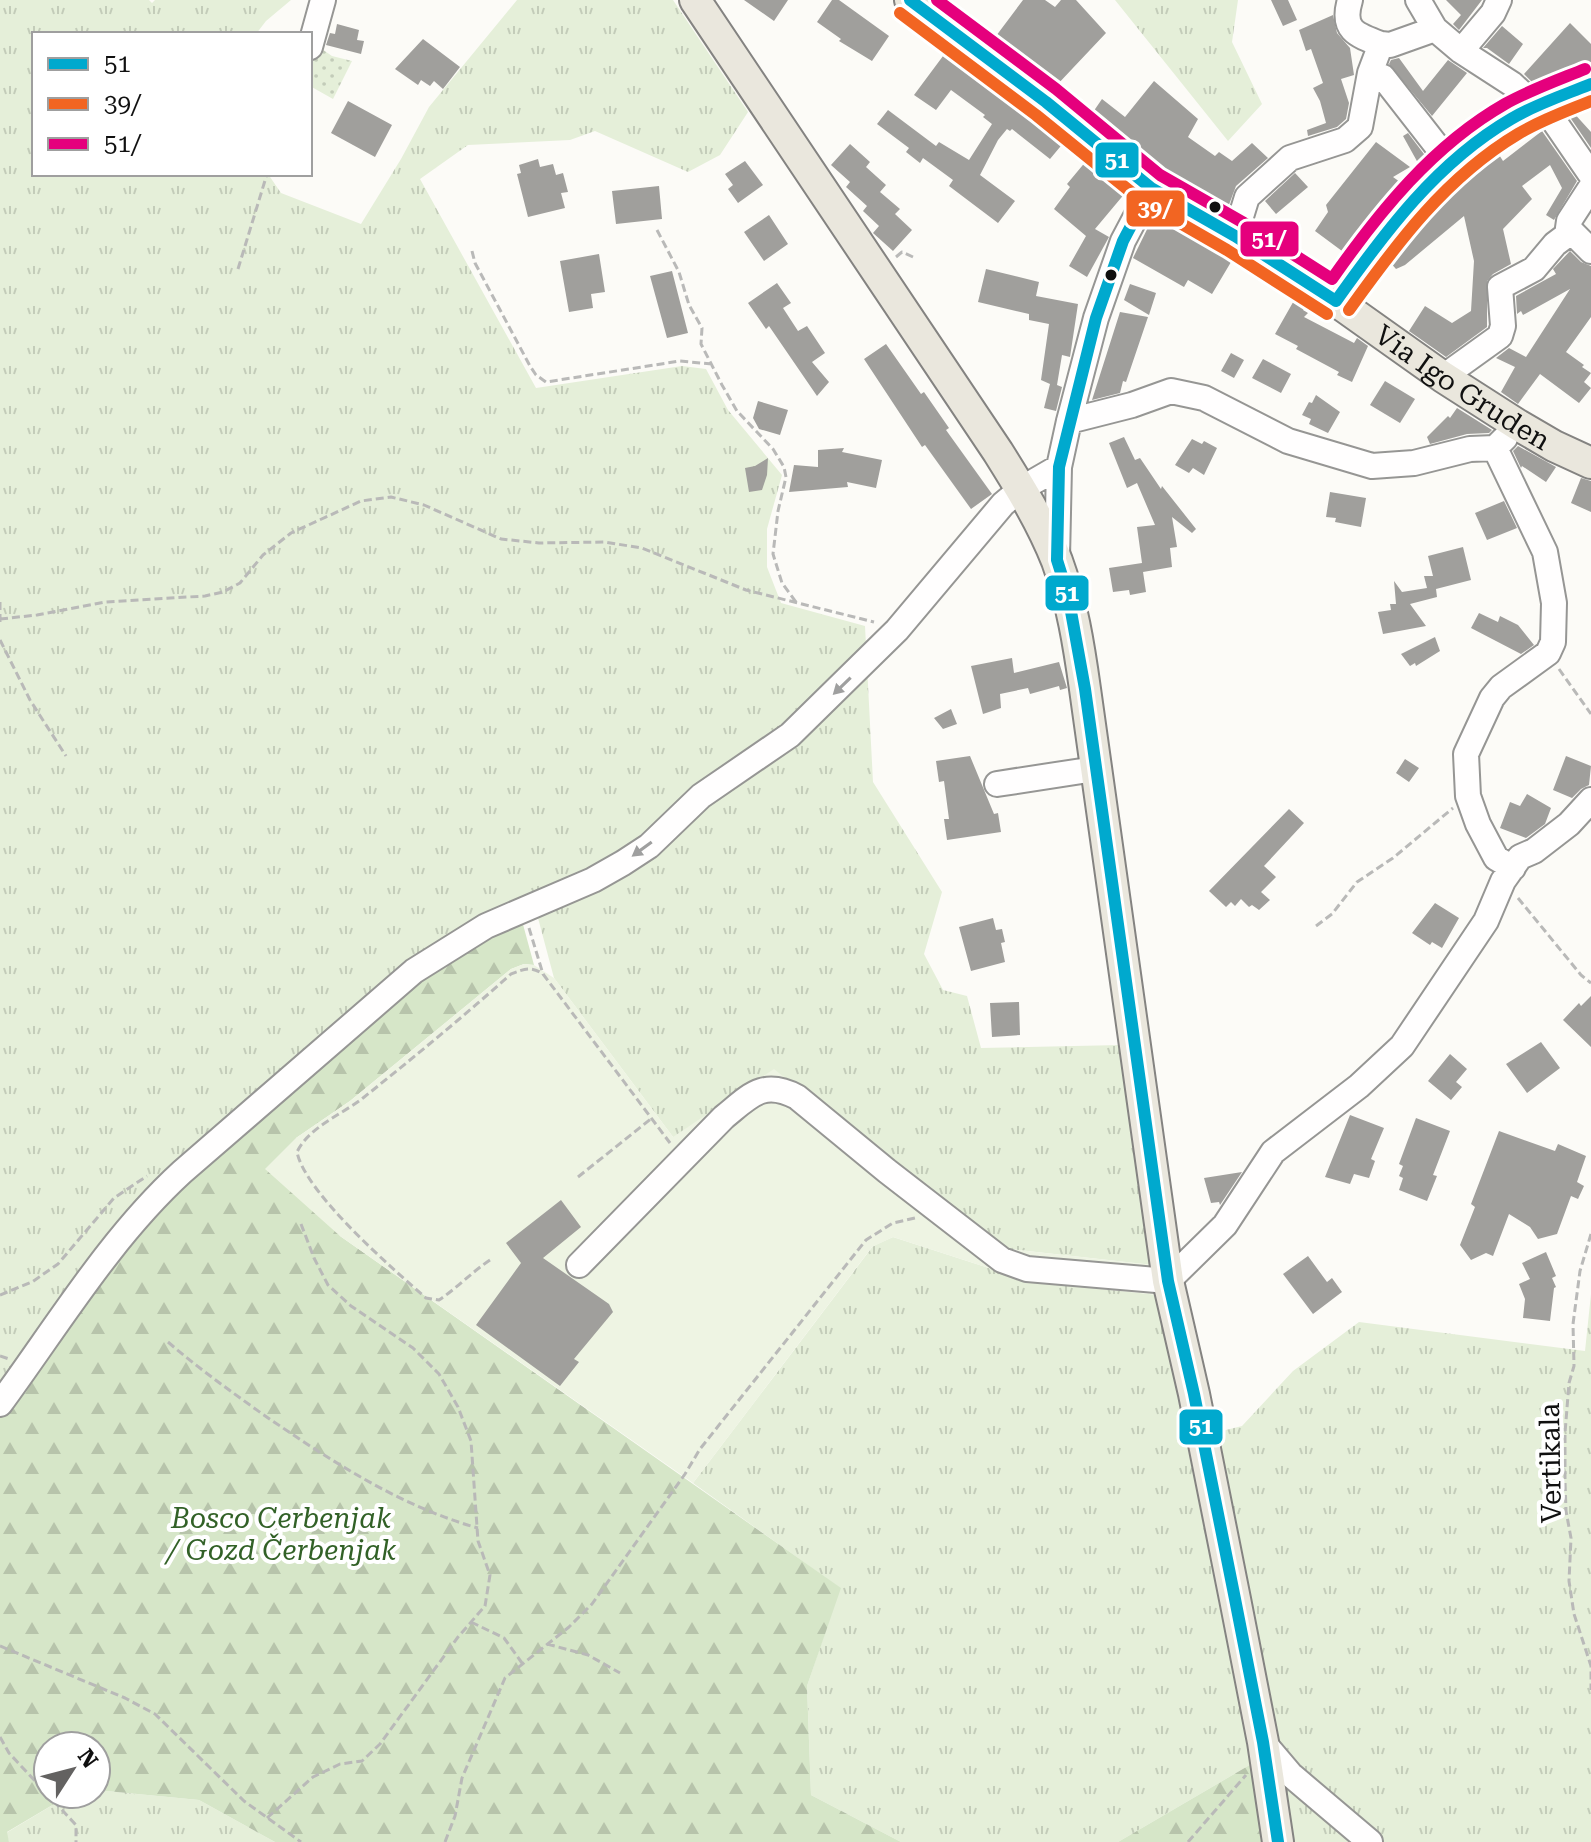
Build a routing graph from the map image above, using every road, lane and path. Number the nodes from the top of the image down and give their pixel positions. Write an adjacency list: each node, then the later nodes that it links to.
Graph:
1 (323, 0): 8 (street)
2 (695, 0): 33 (main road)
3 (910, 0): 18 (main road, Via Igo Gruden)
4 (1350, 0): 9 (street)
5 (1418, 0): 7 (street)
6 (1499, 0): 10 (street)
7 (1435, 29): 9 (street); 10 (street)
8 (312, 40)
9 (1381, 44): 11 (street)
10 (1461, 51): 13 (street)
11 (1370, 73): 14 (street); 21 (street)
12 (1591, 84): 13 (main road)
13 (1538, 107): 14 (main road); 15 (street)
14 (1450, 163): 25 (main road)
15 (1591, 175)
16 (266, 176): 24 (path)
17 (1591, 187): 20 (street)
18 (1151, 188): 21 (main road, Via Igo Gruden); 28 (street)
19 (657, 230): 26 (path)
20 (1571, 232): 23 (street); 27 (street)
21 (1235, 236): 25 (main road, Via Igo Gruden)
22 (472, 251): 26 (path)
23 (1591, 251)
24 (238, 269)
25 (1336, 301): 27 (main road, Via Igo Gruden)
26 (712, 364): 36 (path)
27 (1443, 377): 29 (main road, Via Igo Gruden)
28 (1069, 421): 30 (street); 32 (street)
29 (1518, 425): 30 (street); 31 (main road, Via Igo Gruden)
30 (1495, 448): 40 (street)
31 (1591, 463)
32 (1059, 467): 33 (street); 34 (street)
33 (1021, 489): 34 (main road); 38 (street)
34 (1057, 560): 43 (main road)
35 (0, 602): 37 (path)
36 (796, 602): 37 (path); 38 (path)
37 (0, 621)
38 (897, 630): 48 (street, one-way to 48)
39 (0, 640): 42 (path)
40 (1548, 653): 41 (path); 45 (street)
41 (1591, 714)
42 (66, 756)
43 (1095, 769): 44 (street); 61 (main road)
44 (997, 784)
45 (1468, 796): 47 (street); 49 (path)
46 (1591, 800): 47 (street)
47 (1508, 874): 51 (path); 61 (street)
48 (524, 909): 50 (path); 64 (street)
49 (1316, 926)
50 (543, 974): 52 (path); 59 (path)
51 (1591, 983)
52 (652, 1118): 53 (path); 55 (path)
53 (683, 1158): 56 (street); 60 (street)
54 (151, 1173): 62 (path)
55 (578, 1177)
56 (942, 1215): 61 (street); 67 (path)
57 (301, 1224): 65 (path)
58 (1591, 1234): 71 (path, Vertikala)
59 (490, 1260)
60 (579, 1265)
61 (1168, 1281): 73 (main road)
62 (0, 1295)
63 (168, 1342): 65 (path)
64 (0, 1404)
65 (478, 1528): 66 (path)
66 (471, 1622): 69 (path); 74 (path)
67 (547, 1644): 69 (path); 70 (path)
68 (0, 1646): 74 (path)
69 (522, 1663): 77 (path)
70 (620, 1673)
71 (1591, 1690)
72 (0, 1737): 75 (path)
73 (1264, 1748): 78 (path); 79 (main road); 80 (street)
74 (267, 1818): 76 (path)
75 (76, 1842)
76 (301, 1842)
77 (445, 1842)
78 (1188, 1842)
79 (1278, 1842)
80 (1370, 1842)

